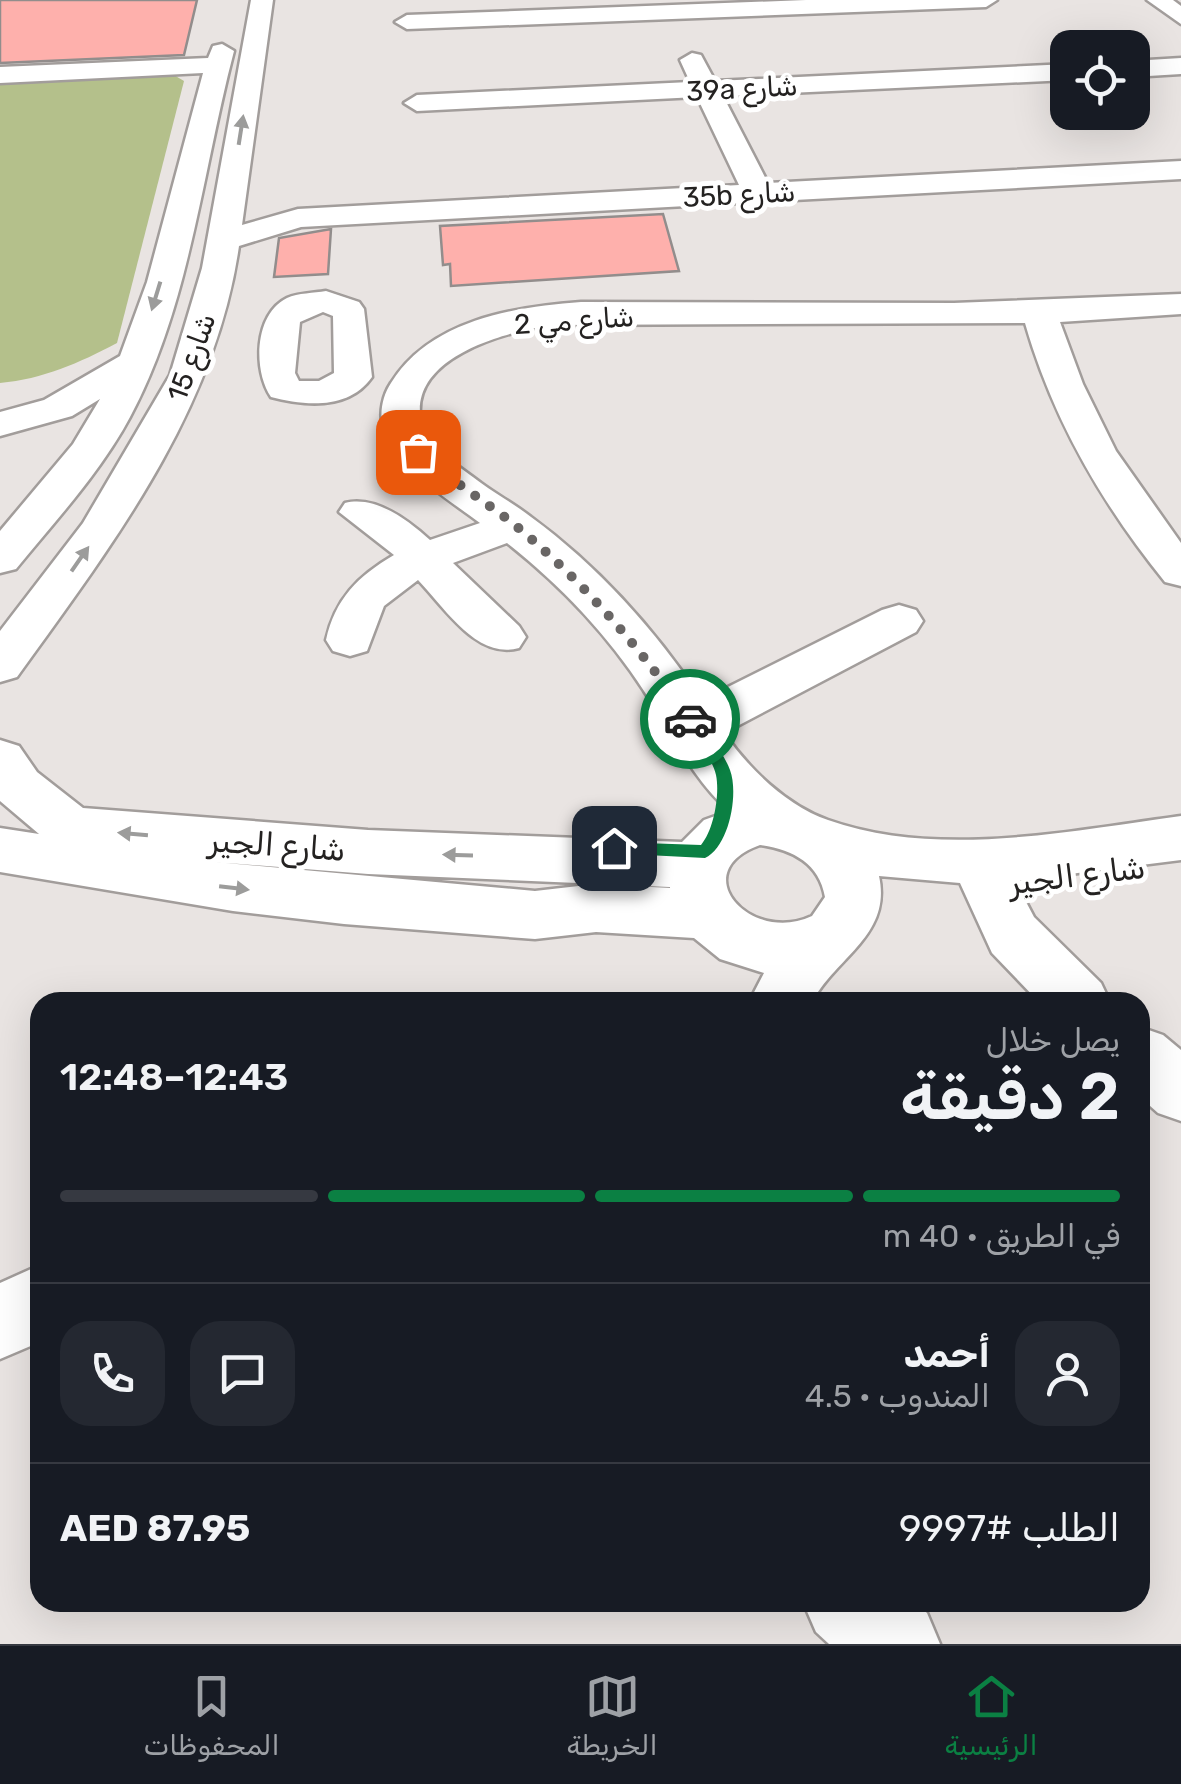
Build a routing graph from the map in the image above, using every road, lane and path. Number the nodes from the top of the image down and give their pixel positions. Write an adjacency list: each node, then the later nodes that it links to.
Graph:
1 (236, 0): 10 (street, شارع 15)
2 (262, 0): 21 (street, شارع 15, one-way to 2)
3 (986, 0): 5 (street)
4 (1158, 0): 6 (street)
5 (668, 12): 7 (street); 16 (street)
6 (1181, 17)
7 (448, 20): 8 (street); 9 (street)
8 (407, 22)
9 (455, 47)
10 (217, 66): 14 (street); 22 (street, شارع 15)
11 (1181, 66): 12 (street)
12 (1150, 68)
13 (1050, 73): 16 (street, 39a شارع)
14 (0, 74)
15 (461, 74): 17 (street)
16 (706, 90): 17 (street, 39a شارع); 20 (street)
17 (467, 100): 18 (street, 39a شارع)
18 (417, 102)
19 (1181, 170): 20 (street, 35b شارع)
20 (758, 193): 21 (street, 35b شارع)
21 (226, 221): 22 (street, 35b شارع); 38 (street, شارع 15, one-way to 21)
22 (178, 223): 26 (street, شارع 15, one-way to 26)
23 (924, 290): 25 (street)
24 (1175, 290): 25 (street); 25 (street)
25 (1015, 305): 28 (street, شارع مي 2); 37 (street)
26 (137, 362): 29 (street); 32 (street, شارع 15)
27 (349, 376): 28 (street)
28 (408, 388): 34 (street)
29 (45, 414): 30 (street); 31 (street)
30 (0, 424)
31 (0, 466)
32 (17, 508): 35 (street, شارع 15); 38 (street)
33 (360, 512): 36 (street)
34 (515, 525): 36 (street); 44 (street)
35 (0, 558)
36 (426, 560): 40 (street); 41 (street)
37 (1181, 572)
38 (21, 605): 42 (street, شارع 15); 43 (street)
39 (899, 621): 44 (street)
40 (502, 637)
41 (350, 640)
42 (0, 665)
43 (0, 709)
44 (695, 725): 46 (street)
45 (0, 760): 47 (street)
46 (724, 773): 48 (street); 54 (street)
47 (71, 829): 50 (street, شارع الجير); 51 (street, شارع الجير, one-way to 47)
48 (810, 835): 49 (street, شارع الجير); 54 (street); 56 (street)
49 (1181, 838)
50 (5, 844): 55 (street, شارع الجير, one-way to 55)
51 (555, 858): 54 (street, شارع الجير); 55 (street)
52 (1181, 862): 53 (street, شارع الجير)
53 (988, 885): 56 (street, شارع الجير); 59 (street)
54 (712, 889): 55 (street, شارع الجير); 56 (street); 57 (street)
55 (535, 914)
56 (842, 916): 58 (street)
57 (766, 992)
58 (786, 992)
59 (1069, 992)
60 (1150, 1065): 61 (street)
61 (1181, 1091)
62 (858, 1612): 63 (street)
63 (896, 1644)

